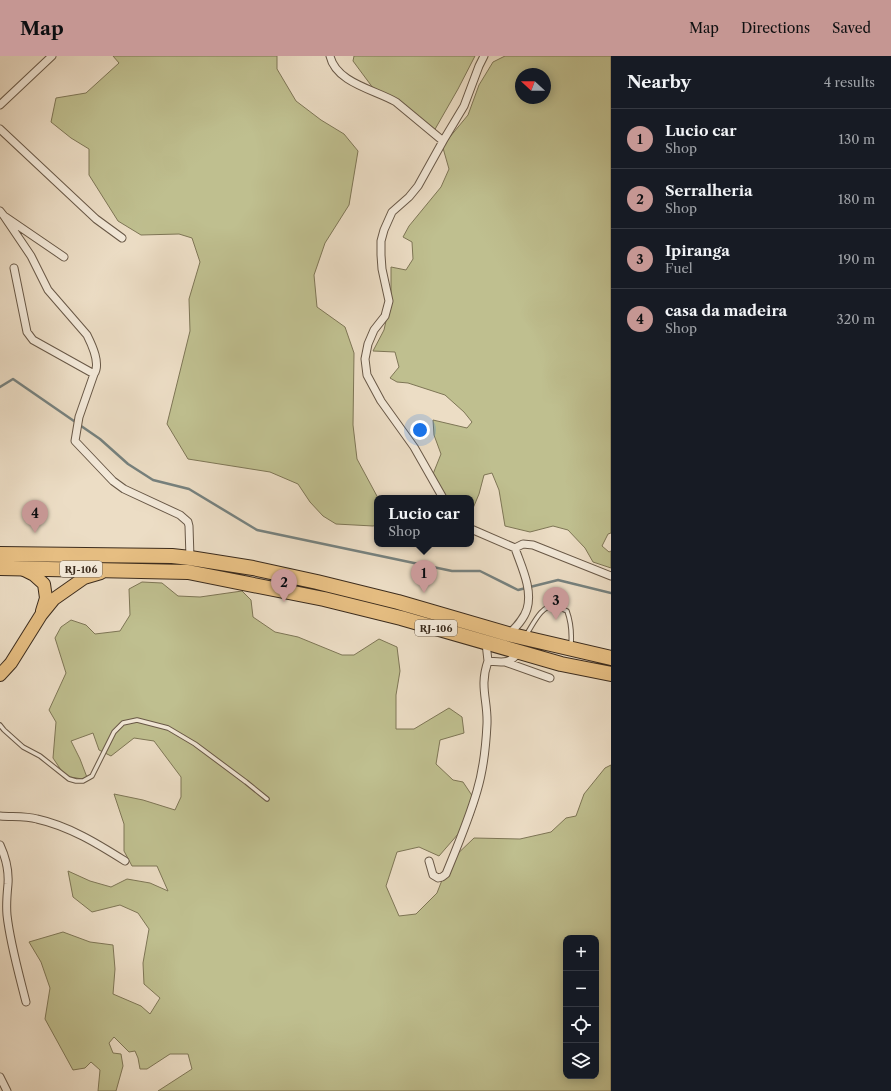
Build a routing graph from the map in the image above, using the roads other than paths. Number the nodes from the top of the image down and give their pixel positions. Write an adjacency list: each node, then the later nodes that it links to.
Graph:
1 (52, 56): 4 (street)
2 (330, 56): 6 (street)
3 (484, 56): 6 (street)
4 (0, 105)
5 (0, 129): 8 (street)
6 (443, 141): 12 (street)
7 (2, 213): 9 (street); 11 (street)
8 (122, 238)
9 (64, 257)
10 (14, 268): 11 (street)
11 (94, 374): 15 (street)
12 (441, 495)
13 (474, 530): 14 (street)
14 (515, 548): 19 (street); 21 (street)
15 (190, 558): 16 (highway, RJ-106); 21 (highway, RJ-106)
16 (1, 559): 17 (highway, RJ-106)
17 (18, 568): 18 (highway, RJ-106); 20 (main road)
18 (144, 570): 20 (main road); 23 (highway, RJ-106)
19 (611, 576)
20 (41, 615): 30 (main road)
21 (508, 634): 22 (highway, RJ-106)
22 (523, 638): 24 (highway, RJ-106); 24 (lane)
23 (486, 643): 25 (highway, RJ-106); 27 (street)
24 (571, 650): 26 (highway, RJ-106)
25 (519, 652): 28 (street); 29 (highway, RJ-106)
26 (611, 658)
27 (488, 661): 28 (street); 37 (street)
28 (505, 662): 31 (street)
29 (611, 674)
30 (0, 675)
31 (550, 678)
32 (0, 725): 33 (lane)
33 (267, 799)
34 (0, 816): 36 (street)
35 (0, 845): 38 (street)
36 (125, 861)
37 (429, 861)
38 (26, 1002)
39 (0, 1077): 40 (street)
40 (8, 1091)

